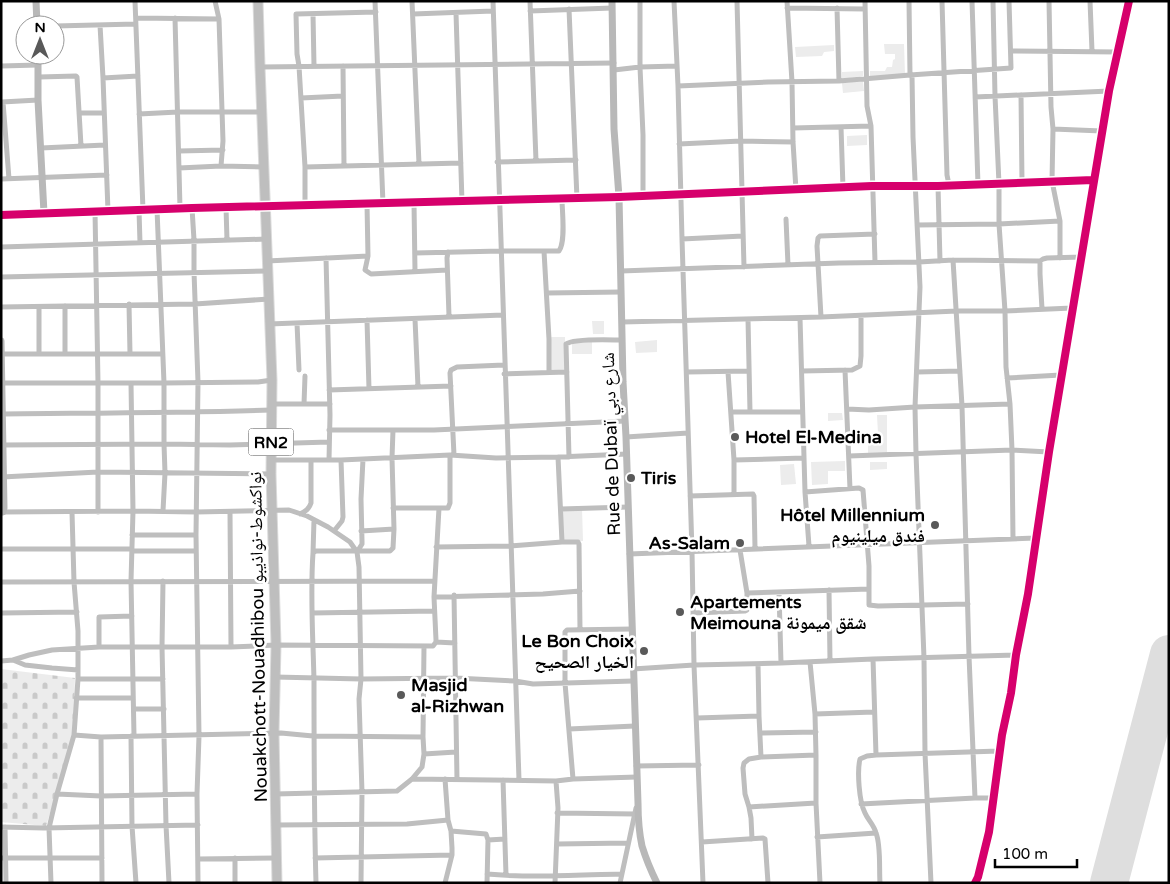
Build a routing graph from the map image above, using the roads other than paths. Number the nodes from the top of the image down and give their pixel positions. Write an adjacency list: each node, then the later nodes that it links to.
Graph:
1 (36, 1): 33 (street)
2 (135, 1): 36 (street)
3 (215, 1): 35 (street)
4 (258, 1): 56 (highway, Nouakchott-Nouadhibou نواكشوط-نواذيبو / RN2)
5 (375, 1): 29 (street)
6 (412, 1): 32 (street)
7 (493, 1): 27 (street)
8 (530, 1): 28 (street)
9 (640, 1): 57 (street)
10 (674, 1): 55 (street)
11 (737, 1): 68 (street)
12 (787, 1): 23 (street)
13 (864, 1): 26 (street)
14 (909, 1): 61 (street)
15 (942, 1): 60 (street)
16 (972, 1): 59 (street)
17 (992, 1): 58 (street)
18 (1009, 1): 39 (street)
19 (1050, 1): 40 (street)
20 (1090, 1): 41 (street)
21 (1129, 1): 42 (street)
22 (612, 5): 25 (street); 54 (street, Rue de Dubaï شارع دبي)
23 (787, 8): 24 (street); 67 (street)
24 (837, 8): 26 (street); 66 (street)
25 (569, 9): 28 (street); 45 (street)
26 (865, 9): 65 (street)
27 (493, 11): 30 (street); 43 (street)
28 (530, 11): 44 (street)
29 (376, 12): 31 (street); 53 (street)
30 (456, 13): 32 (street); 48 (street)
31 (313, 14): 50 (street); 51 (street)
32 (413, 14): 47 (street)
33 (37, 15)
34 (175, 18): 35 (street); 36 (street); 79 (street)
35 (219, 19): 80 (street)
36 (136, 21): 37 (street); 62 (street)
37 (100, 25): 38 (street); 64 (street)
38 (65, 26)
39 (1011, 51): 40 (street); 58 (street)
40 (1050, 51): 41 (street); 71 (street)
41 (1092, 51): 42 (street)
42 (1118, 52): 70 (street)
43 (494, 64): 44 (street); 48 (street); 101 (street)
44 (532, 64): 45 (street); 100 (street)
45 (572, 64): 54 (street); 99 (street)
46 (38, 65): 49 (street); 63 (street)
47 (415, 65): 48 (street); 53 (street); 103 (street)
48 (458, 65): 102 (street)
49 (1, 66)
50 (300, 66): 51 (street); 56 (street); 76 (street)
51 (314, 66): 52 (street)
52 (343, 66): 53 (street); 73 (street)
53 (378, 66): 104 (street)
54 (614, 66): 57 (street); 128 (street, Rue de Dubaï شارع دبي)
55 (678, 66): 57 (street); 69 (street)
56 (260, 67): 81 (highway, Nouakchott-Nouadhibou نواكشوط-نواذيبو / RN2)
57 (640, 67): 127 (street)
58 (994, 69): 59 (street); 74 (street)
59 (974, 71): 60 (street); 75 (street)
60 (945, 72): 61 (street); 122 (street)
61 (910, 74): 65 (street); 120 (street)
62 (138, 76): 64 (street); 84 (street)
63 (39, 77): 77 (street); 82 (street)
64 (103, 78): 83 (street)
65 (867, 78): 66 (street); 85 (street)
66 (839, 81): 67 (street)
67 (792, 82): 68 (street); 87 (street)
68 (739, 84): 69 (street); 91 (street)
69 (678, 86): 93 (street)
70 (1108, 91): 71 (street); 89 (street)
71 (1052, 93): 72 (street); 88 (street)
72 (1021, 95): 74 (street); 116 (street)
73 (343, 96): 76 (street); 107 (street)
74 (995, 96): 75 (street); 117 (street)
75 (976, 97): 118 (street)
76 (301, 98): 108 (street)
77 (38, 100): 78 (street); 96 (street)
78 (2, 102): 90 (street)
79 (178, 112): 80 (street); 84 (street); 98 (street)
80 (222, 112): 81 (street); 97 (street)
81 (262, 112): 106 (highway, Nouakchott-Nouadhibou نواكشوط-نواذيبو / RN2)
82 (79, 113): 83 (street); 95 (street)
83 (104, 113): 94 (street)
84 (139, 114): 142 (street)
85 (871, 126): 86 (street); 119 (street)
86 (841, 127): 87 (street); 123 (street)
87 (793, 128): 92 (street)
88 (1053, 130): 89 (street); 115 (street)
89 (1102, 131): 114 (street)
90 (4, 141): 112 (street)
91 (741, 141): 92 (street); 93 (street); 125 (street)
92 (793, 142): 124 (street)
93 (679, 144): 126 (street)
94 (106, 145): 95 (street); 110 (street)
95 (81, 146): 96 (street)
96 (41, 148): 111 (street)
97 (223, 150): 98 (street); 105 (street)
98 (179, 151): 109 (street)
99 (576, 160): 100 (street); 130 (street)
100 (536, 161): 101 (street)
101 (497, 162): 131 (street)
102 (461, 163): 103 (street); 132 (street)
103 (419, 164): 104 (street)
104 (382, 165): 107 (street); 135 (street)
105 (222, 166): 106 (street); 109 (street)
106 (264, 166): 136 (highway, Nouakchott-Nouadhibou نواكشوط-نواذيبو / RN2)
107 (344, 166): 108 (street)
108 (305, 167): 137 (street)
109 (179, 168): 139 (street)
110 (107, 175): 111 (street); 144 (street)
111 (43, 178): 112 (street); 145 (street)
112 (9, 179): 113 (street)
113 (1, 180)
114 (1093, 180): 115 (street); 167 (street)
115 (1052, 181): 116 (street); 148 (street)
116 (1022, 183): 117 (street)
117 (999, 184): 118 (street); 149 (street)
118 (978, 185): 122 (street)
119 (872, 186): 120 (street); 123 (street); 152 (street)
120 (915, 186): 121 (street); 150 (street)
121 (938, 186): 122 (street); 151 (street)
122 (949, 186)
123 (843, 188): 124 (street)
124 (796, 190): 125 (street)
125 (742, 192): 126 (street); 153 (street)
126 (681, 194): 127 (street); 155 (street)
127 (643, 196): 128 (street)
128 (618, 198): 130 (street); 184 (street, Rue de Dubaï شارع دبي)
129 (562, 199): 130 (street); 131 (street); 163 (street)
130 (577, 199)
131 (499, 200): 132 (street); 162 (street)
132 (462, 202): 133 (street)
133 (414, 203): 135 (street); 165 (street)
134 (367, 204): 135 (street); 137 (street); 166 (street)
135 (383, 204)
136 (266, 206): 137 (street); 138 (street); 154 (highway, Nouakchott-Nouadhibou نواكشوط-نواذيبو / RN2)
137 (305, 206)
138 (226, 207): 140 (street); 157 (street)
139 (180, 208): 140 (street); 141 (street)
140 (192, 208): 156 (street)
141 (157, 209): 142 (street); 158 (street)
142 (141, 210): 144 (street); 159 (street)
143 (95, 211): 144 (street); 145 (street); 160 (street)
144 (108, 211)
145 (44, 213): 146 (street)
146 (1, 215)
147 (786, 219): 178 (street)
148 (1060, 221): 149 (street); 169 (street)
149 (999, 224): 151 (street); 171 (street)
150 (917, 225): 151 (street); 176 (street)
151 (939, 225): 173 (street)
152 (875, 234): 175 (street); 177 (street)
153 (744, 236): 155 (street); 179 (street)
154 (266, 239): 157 (street); 172 (highway, Nouakchott-Nouadhibou نواكشوط-نواذيبو / RN2)
155 (682, 239): 181 (street)
156 (194, 240): 157 (street); 158 (street); 185 (street)
157 (226, 240)
158 (158, 242): 159 (street); 186 (street)
159 (140, 243): 160 (street)
160 (95, 244): 161 (street); 187 (street)
161 (1, 247)
162 (501, 251): 163 (street); 164 (street); 204 (street)
163 (544, 251): 190 (street)
164 (448, 252): 165 (street); 180 (street)
165 (415, 253): 183 (street)
166 (368, 256): 168 (street); 183 (street)
167 (1082, 257): 169 (street); 199 (street)
168 (326, 258): 172 (street); 213 (street)
169 (1060, 258): 174 (street)
170 (953, 260): 171 (street); 173 (street); 201 (street)
171 (1002, 260): 174 (street); 202 (street)
172 (267, 261): 182 (highway, Nouakchott-Nouadhibou نواكشوط-نواذيبو / RN2)
173 (940, 261): 176 (street)
174 (1040, 261): 200 (street)
175 (875, 262): 176 (street); 177 (street)
176 (918, 262): 203 (street)
177 (818, 264): 178 (street); 207 (street)
178 (788, 265): 179 (street)
179 (744, 267): 181 (street)
180 (447, 270): 183 (street); 205 (street)
181 (683, 270): 184 (street); 212 (street)
182 (268, 271): 185 (street); 191 (highway, Nouakchott-Nouadhibou نواكشوط-نواذيبو / RN2)
183 (415, 271)
184 (621, 271): 189 (street, Rue de Dubaï شارع دبي)
185 (194, 272): 186 (street); 194 (street)
186 (159, 273): 187 (street); 193 (street)
187 (95, 274): 188 (street); 195 (street)
188 (1, 277)
189 (622, 292): 190 (street); 214 (street, Rue de Dubaï شارع دبي)
190 (547, 293): 232 (street)
191 (269, 299): 194 (street); 216 (highway, Nouakchott-Nouadhibou نواكشوط-نواذيبو / RN2)
192 (129, 304): 193 (street); 195 (street); 224 (street)
193 (160, 304): 194 (street); 225 (street)
194 (195, 304): 243 (street)
195 (96, 305): 197 (street); 223 (street)
196 (39, 306): 197 (street); 198 (street); 221 (street)
197 (65, 306): 222 (street)
198 (1, 308)
199 (1072, 308): 200 (street); 238 (street)
200 (1042, 309): 202 (street)
201 (957, 311): 202 (street); 203 (street); 231 (street)
202 (1005, 311): 240 (street)
203 (919, 313): 206 (street); 236 (street)
204 (503, 315): 205 (street); 226 (street)
205 (449, 316): 208 (street)
206 (861, 316): 207 (street); 229 (street)
207 (821, 317): 209 (street)
208 (415, 318): 211 (street); 247 (street)
209 (800, 318): 210 (street); 230 (street)
210 (748, 319): 212 (street); 228 (street)
211 (367, 320): 213 (street); 249 (street)
212 (685, 321): 214 (street); 234 (street)
213 (327, 322): 215 (street); 250 (street)
214 (622, 322): 217 (street, Rue de Dubaï شارع دبي)
215 (296, 323): 216 (street); 227 (street)
216 (269, 324): 242 (highway, Nouakchott-Nouadhibou نواكشوط-نواذيبو / RN2)
217 (622, 340): 233 (street); 266 (street, Rue de Dubaï شارع دبي)
218 (1, 341): 219 (street)
219 (1, 345): 220 (street)
220 (2, 354): 221 (street); 241 (street)
221 (39, 354): 222 (street)
222 (65, 354): 223 (street)
223 (97, 354): 224 (street); 244 (street)
224 (130, 354): 225 (street)
225 (162, 354): 246 (street)
226 (504, 365): 237 (street); 248 (street)
227 (299, 370)
228 (749, 370): 235 (street); 261 (street)
229 (845, 370): 230 (street); 257 (street)
230 (802, 371): 262 (street)
231 (960, 371): 236 (street); 255 (street)
232 (549, 372): 233 (street); 237 (street)
233 (566, 372): 267 (street)
234 (686, 372): 235 (street); 272 (street)
235 (728, 372): 260 (street)
236 (916, 372): 254 (street)
237 (504, 374): 268 (street)
238 (1061, 375): 240 (street); 282 (street)
239 (305, 376): 251 (street)
240 (1007, 378): 253 (street)
241 (2, 379): 244 (street); 265 (street)
242 (272, 380): 243 (street); 256 (highway, Nouakchott-Nouadhibou نواكشوط-نواذيبو / RN2)
243 (198, 382): 246 (street); 264 (street)
244 (98, 383): 245 (street); 263 (street)
245 (131, 383): 246 (street); 258 (street)
246 (164, 383): 259 (street)
247 (418, 386): 248 (street); 249 (street)
248 (451, 386): 269 (street)
249 (369, 389): 250 (street)
250 (329, 390): 252 (street)
251 (304, 404): 252 (street); 256 (street)
252 (330, 404): 270 (street)
253 (1010, 404): 255 (street); 281 (street)
254 (915, 406): 255 (street); 257 (street); 285 (street)
255 (962, 406): 283 (street)
256 (271, 407): 264 (street); 275 (highway, Nouakchott-Nouadhibou نواكشوط-نواذيبو / RN2)
257 (847, 409): 287 (street)
258 (132, 412): 259 (street); 263 (street); 277 (street)
259 (164, 412): 264 (street); 278 (street)
260 (731, 412): 261 (street); 298 (street)
261 (750, 412): 262 (street)
262 (802, 412): 292 (street)
263 (98, 413): 265 (street); 280 (street)
264 (196, 413): 279 (street)
265 (3, 414): 276 (street)
266 (625, 420): 267 (street); 273 (street, Rue de Dubaï شارع دبي)
267 (568, 423): 268 (street); 289 (street)
268 (507, 426): 269 (street); 291 (street)
269 (452, 428): 271 (street); 286 (street)
270 (330, 430): 271 (street); 274 (street)
271 (393, 430): 290 (street)
272 (688, 433): 273 (street); 308 (street)
273 (626, 437): 284 (street, Rue de Dubaï شارع دبي)
274 (330, 442): 275 (street); 296 (street)
275 (272, 443): 279 (street); 294 (highway, Nouakchott-Nouadhibou نواكشوط-نواذيبو / RN2)
276 (2, 444): 280 (street); 304 (street)
277 (133, 444): 278 (street); 280 (street); 300 (street)
278 (164, 444): 279 (street); 301 (street)
279 (198, 444): 302 (street)
280 (98, 445): 299 (street)
281 (1012, 450): 282 (street); 283 (street); 329 (street)
282 (1049, 452): 328 (street)
283 (964, 453): 285 (street); 330 (street)
284 (627, 454): 289 (street); 309 (street, Rue de Dubaï شارع دبي)
285 (916, 454): 287 (street); 332 (street)
286 (452, 455): 290 (street); 291 (street); 311 (street)
287 (849, 456): 305 (street)
288 (558, 457): 289 (street); 291 (street); 312 (street)
289 (569, 457)
290 (392, 458): 293 (street); 310 (street)
291 (507, 458): 334 (street)
292 (804, 458): 298 (street); 306 (street)
293 (362, 459): 297 (street); 325 (street)
294 (272, 460): 295 (street); 303 (highway, Nouakchott-Nouadhibou نواكشوط-نواذيبو / RN2)
295 (311, 460): 296 (street); 321 (street)
296 (329, 460): 297 (street)
297 (341, 460): 324 (street)
298 (734, 460): 307 (street)
299 (98, 472): 300 (street); 304 (street); 318 (street)
300 (133, 472): 301 (street); 314 (street)
301 (165, 472): 302 (street); 315 (street)
302 (197, 473): 303 (street); 319 (street)
303 (271, 474): 313 (highway, Nouakchott-Nouadhibou نواكشوط-نواذيبو / RN2)
304 (3, 477): 316 (street)
305 (850, 489): 306 (street); 333 (street)
306 (805, 492): 335 (street)
307 (734, 494): 308 (street); 338 (street)
308 (690, 496): 343 (street)
309 (628, 507): 312 (street); 346 (street, Rue de Dubaï شارع دبي)
310 (393, 508): 311 (street); 323 (street)
311 (439, 508): 337 (street)
312 (561, 509): 331 (street)
313 (272, 510): 320 (street); 321 (street); 356 (highway, Nouakchott-Nouadhibou نواكشوط-نواذيبو / RN2)
314 (134, 511): 315 (street); 318 (street); 326 (street)
315 (163, 511): 319 (street)
316 (2, 512): 317 (street)
317 (72, 512): 318 (street); 336 (street)
318 (98, 512)
319 (196, 512): 320 (street); 327 (street)
320 (230, 512): 355 (street)
321 (300, 514): 322 (street)
322 (314, 520): 324 (street); 345 (street)
323 (394, 529): 325 (street); 344 (street)
324 (334, 530): 344 (street)
325 (361, 531): 344 (street)
326 (132, 535): 327 (street); 340 (street)
327 (196, 535): 342 (street)
328 (1035, 538): 329 (street); 388 (street)
329 (1013, 539): 330 (street)
330 (966, 541): 332 (street); 365 (street)
331 (562, 542): 334 (street); 359 (street)
332 (919, 542): 333 (street); 366 (street)
333 (868, 544): 335 (street); 357 (street)
334 (510, 546): 337 (street); 362 (street)
335 (809, 546): 338 (street)
336 (73, 548): 339 (street); 340 (street); 354 (street)
337 (436, 548): 352 (street)
338 (755, 548): 341 (street)
339 (1, 549)
340 (132, 550): 342 (street); 348 (street)
341 (740, 550): 343 (street); 361 (street)
342 (196, 551): 350 (street)
343 (692, 551): 346 (street); 371 (street)
344 (356, 552): 345 (street); 351 (street)
345 (313, 553): 347 (street)
346 (629, 554): 374 (street, Rue de Dubaï شارع دبي)
347 (312, 580): 351 (street); 356 (street); 369 (street)
348 (131, 581): 349 (street); 354 (street); 373 (street)
349 (163, 581): 350 (street); 384 (street)
350 (196, 581): 355 (street); 385 (street)
351 (360, 581): 352 (street); 370 (street)
352 (435, 581): 364 (street)
353 (1, 582): 354 (street)
354 (74, 582): 368 (street)
355 (231, 582): 356 (street); 386 (street)
356 (274, 582): 378 (highway, Nouakchott-Nouadhibou نواكشوط-نواذيبو / RN2)
357 (869, 589): 358 (street); 366 (street)
358 (829, 590): 360 (street); 393 (street)
359 (580, 591): 362 (street); 375 (street)
360 (779, 592): 361 (street); 396 (street)
361 (747, 593): 371 (street)
362 (512, 594): 363 (street); 409 (street)
363 (454, 595): 364 (street); 377 (street)
364 (434, 597): 367 (street)
365 (968, 604): 366 (street); 389 (street)
366 (922, 605): 390 (street)
367 (434, 611): 370 (street); 376 (street)
368 (77, 612): 372 (street); 387 (street)
369 (312, 613): 370 (street); 379 (street)
370 (360, 613): 380 (street)
371 (693, 613): 398 (street)
372 (1, 614)
373 (132, 616): 382 (street); 383 (street)
374 (632, 629): 375 (street); 399 (street, Rue de Dubaï شارع دبي)
375 (580, 630): 411 (street)
376 (436, 642): 377 (street); 381 (street)
377 (455, 643): 405 (street)
378 (276, 645): 379 (street); 386 (street); 402 (highway, Nouakchott-Nouadhibou نواكشوط-نواذيبو / RN2)
379 (312, 646): 380 (street); 403 (street)
380 (360, 646): 381 (street); 407 (street)
381 (424, 646): 404 (street)
382 (99, 647): 383 (street); 387 (street)
383 (133, 647): 384 (street); 401 (street)
384 (162, 647): 385 (street); 406 (street)
385 (197, 647): 386 (street); 428 (street)
386 (231, 647)
387 (78, 648): 392 (street); 400 (street)
388 (1016, 655): 389 (street); 434 (street)
389 (969, 656): 390 (street); 433 (street)
390 (924, 658): 391 (street); 436 (street)
391 (873, 659): 393 (street); 416 (street)
392 (13, 660): 394 (street); 400 (street)
393 (830, 660): 395 (street)
394 (1, 661)
395 (810, 662): 396 (street); 417 (street)
396 (781, 663): 397 (street)
397 (758, 664): 398 (street); 418 (street)
398 (694, 665): 399 (street); 419 (street)
399 (633, 669): 410 (street, Rue de Dubaï شارع دبي)
400 (78, 670): 408 (street)
401 (133, 678): 406 (street); 408 (street); 413 (street)
402 (275, 678): 403 (street); 423 (highway, Nouakchott-Nouadhibou نواكشوط-نواذيبو / RN2)
403 (314, 678): 407 (street); 429 (street)
404 (424, 678): 405 (street); 407 (street); 432 (street)
405 (455, 678): 409 (street); 435 (street)
406 (163, 679): 415 (street)
407 (360, 679): 430 (street)
408 (78, 680): 412 (street)
409 (515, 681): 411 (street); 449 (street)
410 (633, 681): 411 (street); 420 (street, Rue de Dubaï شارع دبي)
411 (565, 683): 421 (street)
412 (76, 698): 413 (street); 425 (street)
413 (134, 698): 414 (street)
414 (134, 709): 415 (street); 426 (street)
415 (164, 709): 427 (street)
416 (874, 712): 417 (street); 439 (street)
417 (815, 714): 422 (street)
418 (759, 716): 419 (street); 424 (street)
419 (697, 718): 441 (street)
420 (634, 726): 421 (street); 442 (street, Rue de Dubaï شارع دبي)
421 (569, 729): 446 (street)
422 (816, 732): 424 (street); 438 (street)
423 (274, 733): 428 (street); 429 (street); 457 (highway, Nouakchott-Nouadhibou نواكشوط-نواذيبو / RN2)
424 (760, 733): 440 (street)
425 (74, 735): 431 (street); 453 (street)
426 (133, 736): 427 (street); 431 (street); 454 (street)
427 (165, 736): 428 (street); 455 (street)
428 (199, 736): 456 (street)
429 (313, 736): 430 (street); 452 (street)
430 (360, 736): 432 (street); 451 (street)
431 (100, 737): 458 (street)
432 (423, 737): 437 (street)
433 (974, 751): 434 (street); 436 (street); 459 (street)
434 (999, 751): 460 (street)
435 (456, 752): 437 (street); 447 (street)
436 (925, 753): 439 (street); 461 (street)
437 (424, 754): 444 (street)
438 (816, 755): 440 (street); 463 (street)
439 (876, 755): 464 (street)
440 (761, 758): 465 (street)
441 (699, 765): 442 (street); 484 (street)
442 (636, 766): 443 (street, Rue de Dubaï شارع دبي)
443 (637, 778): 446 (street); 462 (street, Rue de Dubaï شارع دبي)
444 (412, 779): 445 (street); 451 (street)
445 (445, 779): 447 (street); 468 (street)
446 (573, 779): 450 (street)
447 (457, 780): 448 (street)
448 (503, 780): 449 (street); 481 (street)
449 (518, 780): 450 (street)
450 (556, 781): 466 (street)
451 (362, 792): 452 (street); 470 (street)
452 (314, 793): 457 (street); 469 (street)
453 (57, 794): 458 (street); 477 (street)
454 (132, 794): 455 (street); 458 (street); 474 (street)
455 (165, 794): 456 (street); 471 (street)
456 (197, 794): 472 (street)
457 (275, 794): 473 (highway, Nouakchott-Nouadhibou نواكشوط-نواذيبو / RN2)
458 (101, 796): 476 (street)
459 (975, 798): 460 (street); 461 (street)
460 (993, 798): 520 (street)
461 (926, 800): 464 (street); 519 (street)
462 (638, 803): 467 (street); 514 (street, Rue de Dubaï شارع دبي)
463 (816, 803): 465 (street); 480 (street)
464 (861, 804): 479 (street)
465 (749, 807): 482 (street)
466 (558, 813): 467 (street); 486 (street)
467 (634, 814): 485 (street)
468 (448, 820): 470 (street); 478 (street)
469 (314, 824): 470 (street); 473 (street); 494 (street)
470 (361, 824): 488 (street)
471 (166, 825): 472 (street); 474 (street); 504 (street)
472 (198, 825): 495 (street)
473 (276, 825): 493 (highway, Nouakchott-Nouadhibou نواكشوط-نواذيبو / RN2)
474 (132, 826): 476 (street); 503 (street)
475 (3, 827): 477 (street); 489 (street)
476 (101, 827): 477 (street); 491 (street)
477 (49, 828): 490 (street)
478 (450, 832): 483 (street); 487 (street)
479 (876, 833): 480 (street); 518 (street)
480 (817, 837): 517 (street)
481 (505, 839): 483 (street); 498 (street)
482 (752, 839): 484 (street); 516 (street)
483 (488, 840): 496 (street)
484 (702, 842): 515 (street)
485 (628, 843): 486 (street); 497 (street)
486 (557, 844): 499 (street)
487 (452, 854): 488 (street); 510 (street)
488 (362, 857): 494 (street); 509 (street)
489 (4, 858): 490 (street); 500 (street)
490 (50, 858): 491 (street); 501 (street)
491 (102, 858): 502 (street)
492 (235, 858): 493 (street); 495 (street); 506 (street)
493 (276, 858): 507 (highway, Nouakchott-Nouadhibou نواكشوط-نواذيبو / RN2)
494 (315, 858): 508 (street)
495 (198, 859): 505 (street)
496 (487, 874): 498 (street); 511 (street)
497 (621, 874): 499 (street); 513 (street)
498 (506, 875): 499 (street)
499 (556, 876): 512 (street)
500 (6, 883)
501 (51, 883)
502 (102, 883)
503 (136, 883)
504 (169, 883)
505 (198, 883)
506 (235, 883)
507 (277, 883)
508 (316, 883)
509 (361, 883)
510 (445, 883)
511 (487, 883)
512 (555, 883)
513 (620, 883)
514 (657, 883)
515 (703, 883)
516 (768, 883)
517 (820, 883)
518 (880, 883)
519 (931, 883)
520 (975, 883)

